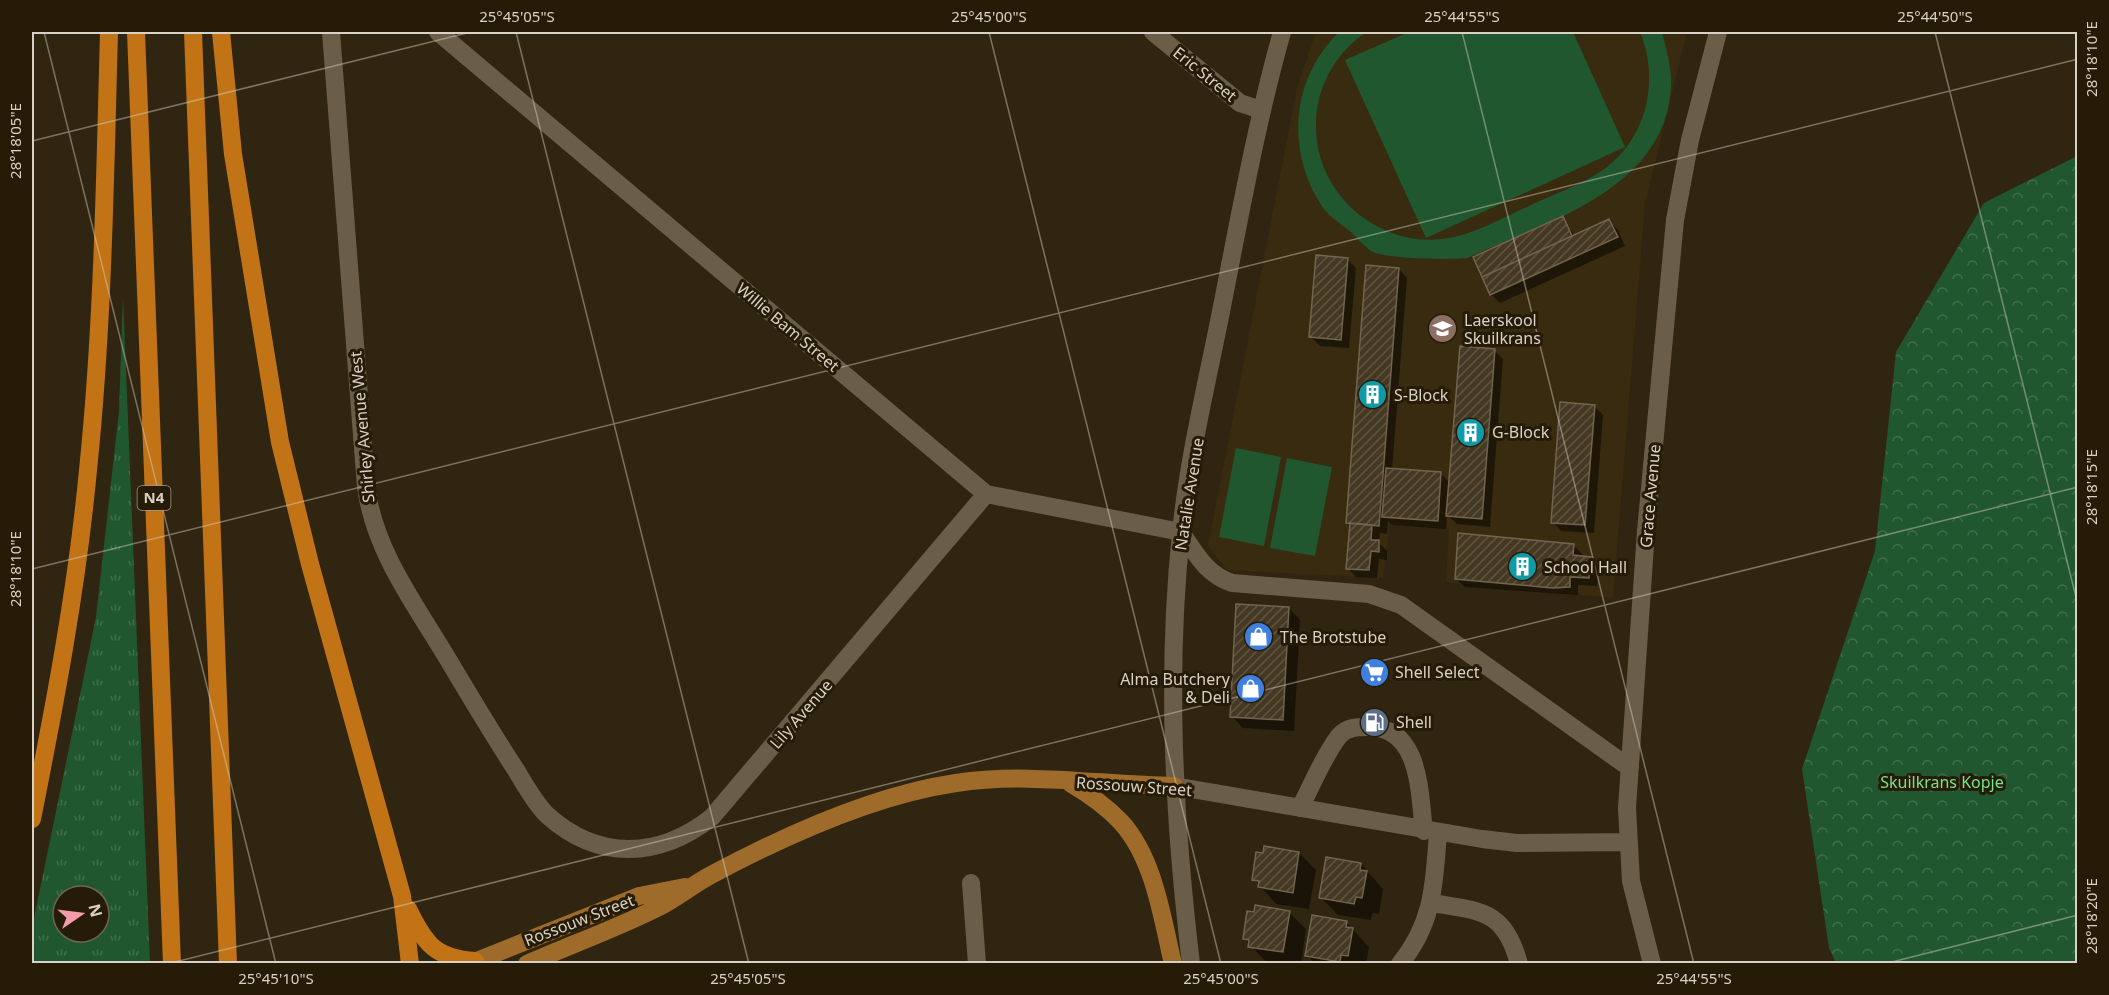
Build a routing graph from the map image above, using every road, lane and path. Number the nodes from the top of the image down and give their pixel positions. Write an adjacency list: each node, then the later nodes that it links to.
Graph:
1 (109, 32): 17 (highway)
2 (136, 32): 26 (highway, N4)
3 (193, 32): 27 (highway)
4 (221, 32): 23 (highway)
5 (332, 32): 19 (street, Shirley Avenue West)
6 (438, 32): 11 (street, Willie Bam Street)
7 (1153, 32): 10 (street, Eric Street)
8 (1282, 32): 10 (street, Natalie Avenue)
9 (1718, 32): 13 (street, Grace Avenue)
10 (1261, 110): 12 (street, Natalie Avenue)
11 (986, 494): 12 (street, Willie Bam Street); 19 (street, Lily Avenue)
12 (1181, 532): 13 (street); 15 (street, Natalie Avenue)
13 (1630, 768): 20 (street, Grace Avenue)
14 (1067, 781): 15 (main road, Rossouw Street); 22 (main road, Rossouw Street); 31 (main road)
15 (1174, 786): 16 (street, Rossouw Street); 32 (street, Natalie Avenue)
16 (1300, 808): 18 (street, Rossouw Street); 18 (street)
17 (32, 819)
18 (1431, 832): 20 (street, Rossouw Street); 24 (street)
19 (572, 833)
20 (1628, 842): 35 (street, Grace Avenue)
21 (971, 883): 30 (street)
22 (693, 885): 25 (main road, Rossouw Street); 29 (main road, Rossouw Street)
23 (402, 896): 25 (highway); 28 (highway)
24 (1432, 903): 33 (street); 34 (street)
25 (472, 962)
26 (172, 963)
27 (228, 963)
28 (410, 963)
29 (527, 963)
30 (977, 963)
31 (1173, 963)
32 (1191, 963)
33 (1400, 963)
34 (1519, 963)
35 (1652, 963)

